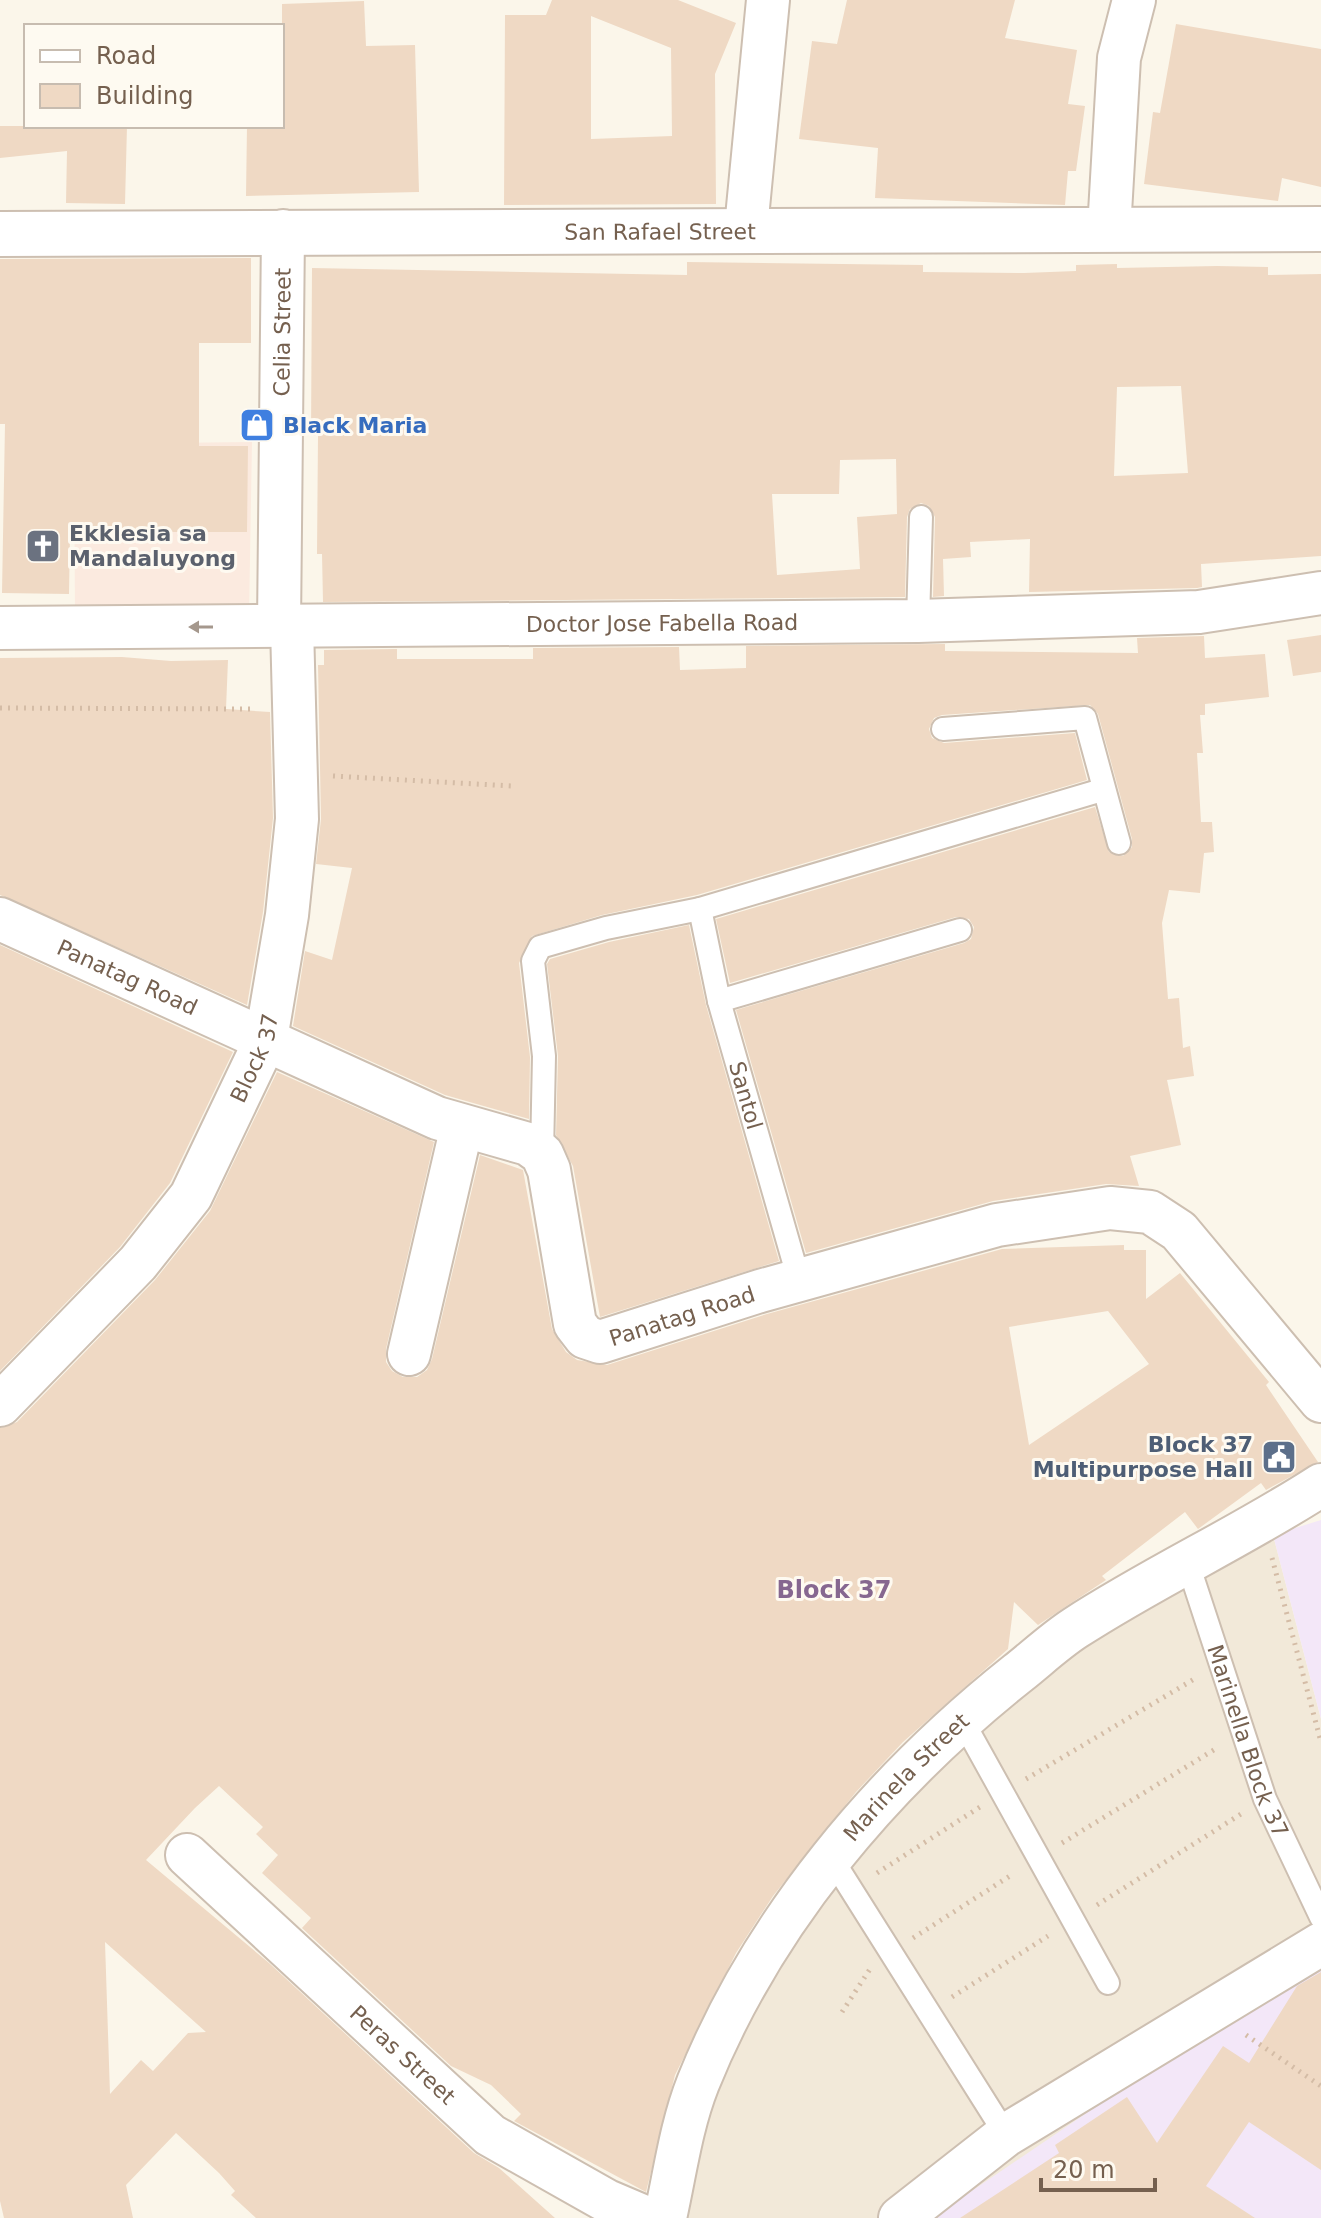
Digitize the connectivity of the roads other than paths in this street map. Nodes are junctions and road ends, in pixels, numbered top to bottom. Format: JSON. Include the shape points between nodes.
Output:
{"nodes":[{"id":1,"x":768,"y":0,"type":"edge"},
{"id":2,"x":1134,"y":0,"type":"edge"},
{"id":3,"x":746,"y":228,"type":"junction"},
{"id":4,"x":1321,"y":229,"type":"edge"},
{"id":5,"x":1109,"y":230,"type":"junction"},
{"id":6,"x":283,"y":231,"type":"junction"},
{"id":7,"x":0,"y":234,"type":"edge"},
{"id":8,"x":921,"y":517,"type":"dead end"},
{"id":9,"x":1321,"y":593,"type":"edge"},
{"id":10,"x":918,"y":621,"type":"junction"},
{"id":11,"x":286,"y":626,"type":"junction"},
{"id":12,"x":0,"y":628,"type":"edge"},
{"id":13,"x":943,"y":729,"type":"dead end"},
{"id":14,"x":1102,"y":790,"type":"junction"},
{"id":15,"x":1119,"y":843,"type":"dead end"},
{"id":16,"x":700,"y":909,"type":"junction"},
{"id":17,"x":0,"y":919,"type":"edge"},
{"id":18,"x":960,"y":930,"type":"dead end"},
{"id":19,"x":719,"y":1001,"type":"junction"},
{"id":20,"x":266,"y":1039,"type":"junction"},
{"id":21,"x":462,"y":1126,"type":"junction"},
{"id":22,"x":542,"y":1154,"type":"junction"},
{"id":23,"x":799,"y":1280,"type":"junction"},
{"id":24,"x":409,"y":1354,"type":"dead end"},
{"id":25,"x":1321,"y":1401,"type":"edge"},
{"id":26,"x":0,"y":1405,"type":"edge"},
{"id":27,"x":1321,"y":1485,"type":"edge"},
{"id":28,"x":1187,"y":1561,"type":"junction"},
{"id":29,"x":961,"y":1718,"type":"junction"},
{"id":30,"x":187,"y":1855,"type":"dead end"},
{"id":31,"x":840,"y":1875,"type":"junction"},
{"id":32,"x":1321,"y":1917,"type":"edge"},
{"id":33,"x":1321,"y":1944,"type":"edge"},
{"id":34,"x":1108,"y":1983,"type":"dead end"},
{"id":35,"x":1006,"y":2135,"type":"junction"},
{"id":36,"x":596,"y":2210,"type":"edge"},
{"id":37,"x":647,"y":2218,"type":"edge"},
{"id":38,"x":665,"y":2218,"type":"edge"},
{"id":39,"x":900,"y":2218,"type":"edge"}],
"edges":[{"from":1,"to":3,"type":"street"},
{"from":2,"to":5,"type":"street","via":[[1119,58]]},
{"from":3,"to":5,"type":"street","name":"San Rafael Street"},
{"from":3,"to":6,"type":"street","name":"San Rafael Street"},
{"from":4,"to":5,"type":"street","name":"San Rafael Street"},
{"from":6,"to":7,"type":"street","name":"San Rafael Street"},
{"from":6,"to":11,"type":"street","name":"Celia Street"},
{"from":8,"to":10,"type":"lane"},
{"from":9,"to":10,"type":"street","name":"Doctor Jose Fabella Road","via":[[1199,612]]},
{"from":10,"to":11,"type":"street","name":"Doctor Jose Fabella Road","via":[[727,616]]},
{"from":11,"to":12,"type":"street","name":"Doctor Jose Fabella Road","one_way":true},
{"from":11,"to":20,"type":"street","name":"Block 37","via":[[297,819]]},
{"from":13,"to":14,"type":"lane","via":[[1085,718]]},
{"from":14,"to":15,"type":"lane"},
{"from":14,"to":16,"type":"lane"},
{"from":16,"to":19,"type":"lane","name":"Santol"},
{"from":16,"to":22,"type":"lane","via":[[549,943],[534,953],[544,1056]]},
{"from":17,"to":20,"type":"street","name":"Panatag Road"},
{"from":18,"to":19,"type":"lane"},
{"from":19,"to":23,"type":"lane","name":"Santol"},
{"from":20,"to":21,"type":"street","name":"Panatag Road"},
{"from":20,"to":26,"type":"street","name":"Block 37","via":[[191,1196],[128,1274]]},
{"from":21,"to":22,"type":"street","name":"Panatag Road","via":[[528,1144]]},
{"from":21,"to":24,"type":"street"},
{"from":22,"to":23,"type":"street","name":"Panatag Road","via":[[575,1324],[585,1337],[600,1342]]},
{"from":23,"to":25,"type":"street","name":"Panatag Road","via":[[997,1225],[1110,1208],[1150,1212],[1179,1231]]},
{"from":27,"to":28,"type":"street","name":"Marinela Street","via":[[1263,1523]]},
{"from":28,"to":29,"type":"street","name":"Marinela Street","via":[[1073,1629]]},
{"from":28,"to":32,"type":"lane","name":"Marinella Block 37","via":[[1265,1799]]},
{"from":29,"to":31,"type":"street","name":"Marinela Street"},
{"from":29,"to":34,"type":"lane"},
{"from":30,"to":36,"type":"street","name":"Peras Street","via":[[490,2135]]},
{"from":31,"to":35,"type":"lane"},
{"from":31,"to":38,"type":"street","name":"Marinela Street","via":[[785,1919],[727,2018],[697,2086]]},
{"from":33,"to":35,"type":"street"},
{"from":35,"to":39,"type":"street"},
{"from":36,"to":37,"type":"street","name":"Peras Street"}]}
